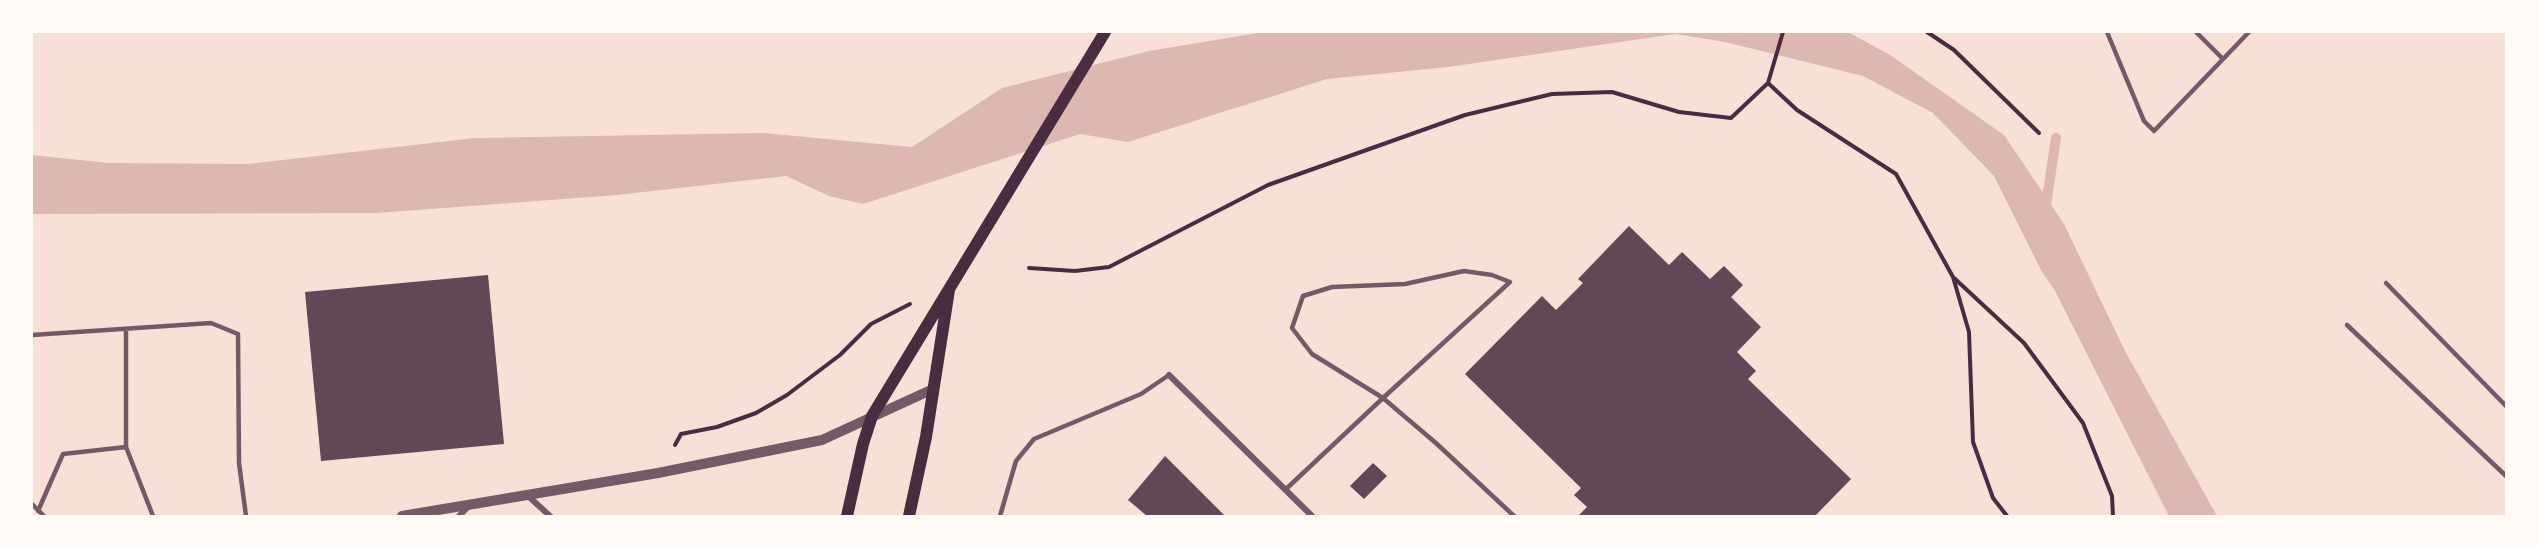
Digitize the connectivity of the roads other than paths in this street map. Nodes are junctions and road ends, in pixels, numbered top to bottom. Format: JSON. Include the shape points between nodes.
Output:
{"nodes":[{"id":1,"x":1105,"y":32,"type":"edge"},
{"id":2,"x":2107,"y":32,"type":"edge"},
{"id":3,"x":2196,"y":32,"type":"edge"},
{"id":4,"x":2249,"y":32,"type":"edge"},
{"id":5,"x":2223,"y":59,"type":"junction"},
{"id":6,"x":951,"y":283,"type":"junction"},
{"id":7,"x":2386,"y":283,"type":"dead end"},
{"id":8,"x":2347,"y":325,"type":"dead end"},
{"id":9,"x":126,"y":329,"type":"junction"},
{"id":10,"x":32,"y":335,"type":"edge"},
{"id":11,"x":1169,"y":375,"type":"joint"},
{"id":12,"x":933,"y":389,"type":"junction"},
{"id":13,"x":1383,"y":398,"type":"junction"},
{"id":14,"x":2506,"y":406,"type":"edge"},
{"id":15,"x":872,"y":416,"type":"junction"},
{"id":16,"x":126,"y":447,"type":"junction"},
{"id":17,"x":2506,"y":476,"type":"edge"},
{"id":18,"x":1285,"y":490,"type":"junction"},
{"id":19,"x":527,"y":495,"type":"junction"},
{"id":20,"x":32,"y":504,"type":"edge"},
{"id":21,"x":472,"y":504,"type":"junction"},
{"id":22,"x":38,"y":511,"type":"junction"},
{"id":23,"x":44,"y":516,"type":"edge"},
{"id":24,"x":153,"y":516,"type":"edge"},
{"id":25,"x":246,"y":516,"type":"edge"},
{"id":26,"x":402,"y":516,"type":"edge"},
{"id":27,"x":459,"y":516,"type":"edge"},
{"id":28,"x":550,"y":516,"type":"edge"},
{"id":29,"x":847,"y":516,"type":"edge"},
{"id":30,"x":909,"y":516,"type":"edge"},
{"id":31,"x":1000,"y":516,"type":"edge"},
{"id":32,"x":1312,"y":516,"type":"edge"},
{"id":33,"x":1514,"y":516,"type":"edge"}],
"edges":[{"from":1,"to":6,"type":"main road"},
{"from":2,"to":5,"type":"lane","via":[[2144,121],[2154,131]]},
{"from":3,"to":5,"type":"lane"},
{"from":4,"to":5,"type":"lane"},
{"from":6,"to":12,"type":"main road"},
{"from":6,"to":15,"type":"main road"},
{"from":7,"to":14,"type":"lane"},
{"from":8,"to":17,"type":"lane"},
{"from":9,"to":10,"type":"lane"},
{"from":9,"to":16,"type":"lane"},
{"from":9,"to":25,"type":"lane","via":[[211,323],[238,334],[239,463]]},
{"from":11,"to":18,"type":"street"},
{"from":11,"to":31,"type":"lane","via":[[1141,394],[1034,438],[1016,461]]},
{"from":12,"to":15,"type":"street"},
{"from":12,"to":30,"type":"main road"},
{"from":13,"to":13,"type":"lane","via":[[1468,321],[1510,282],[1464,271],[1405,284],[1332,287],[1303,296],[1292,328],[1312,354]]},
{"from":13,"to":18,"type":"lane"},
{"from":13,"to":33,"type":"lane"},
{"from":15,"to":19,"type":"street","via":[[822,440]]},
{"from":15,"to":29,"type":"main road"},
{"from":16,"to":22,"type":"lane","via":[[63,454]]},
{"from":16,"to":24,"type":"lane"},
{"from":18,"to":32,"type":"street"},
{"from":19,"to":21,"type":"street"},
{"from":19,"to":28,"type":"street"},
{"from":20,"to":22,"type":"lane"},
{"from":21,"to":26,"type":"street"},
{"from":21,"to":27,"type":"street"},
{"from":22,"to":23,"type":"lane"}]}
